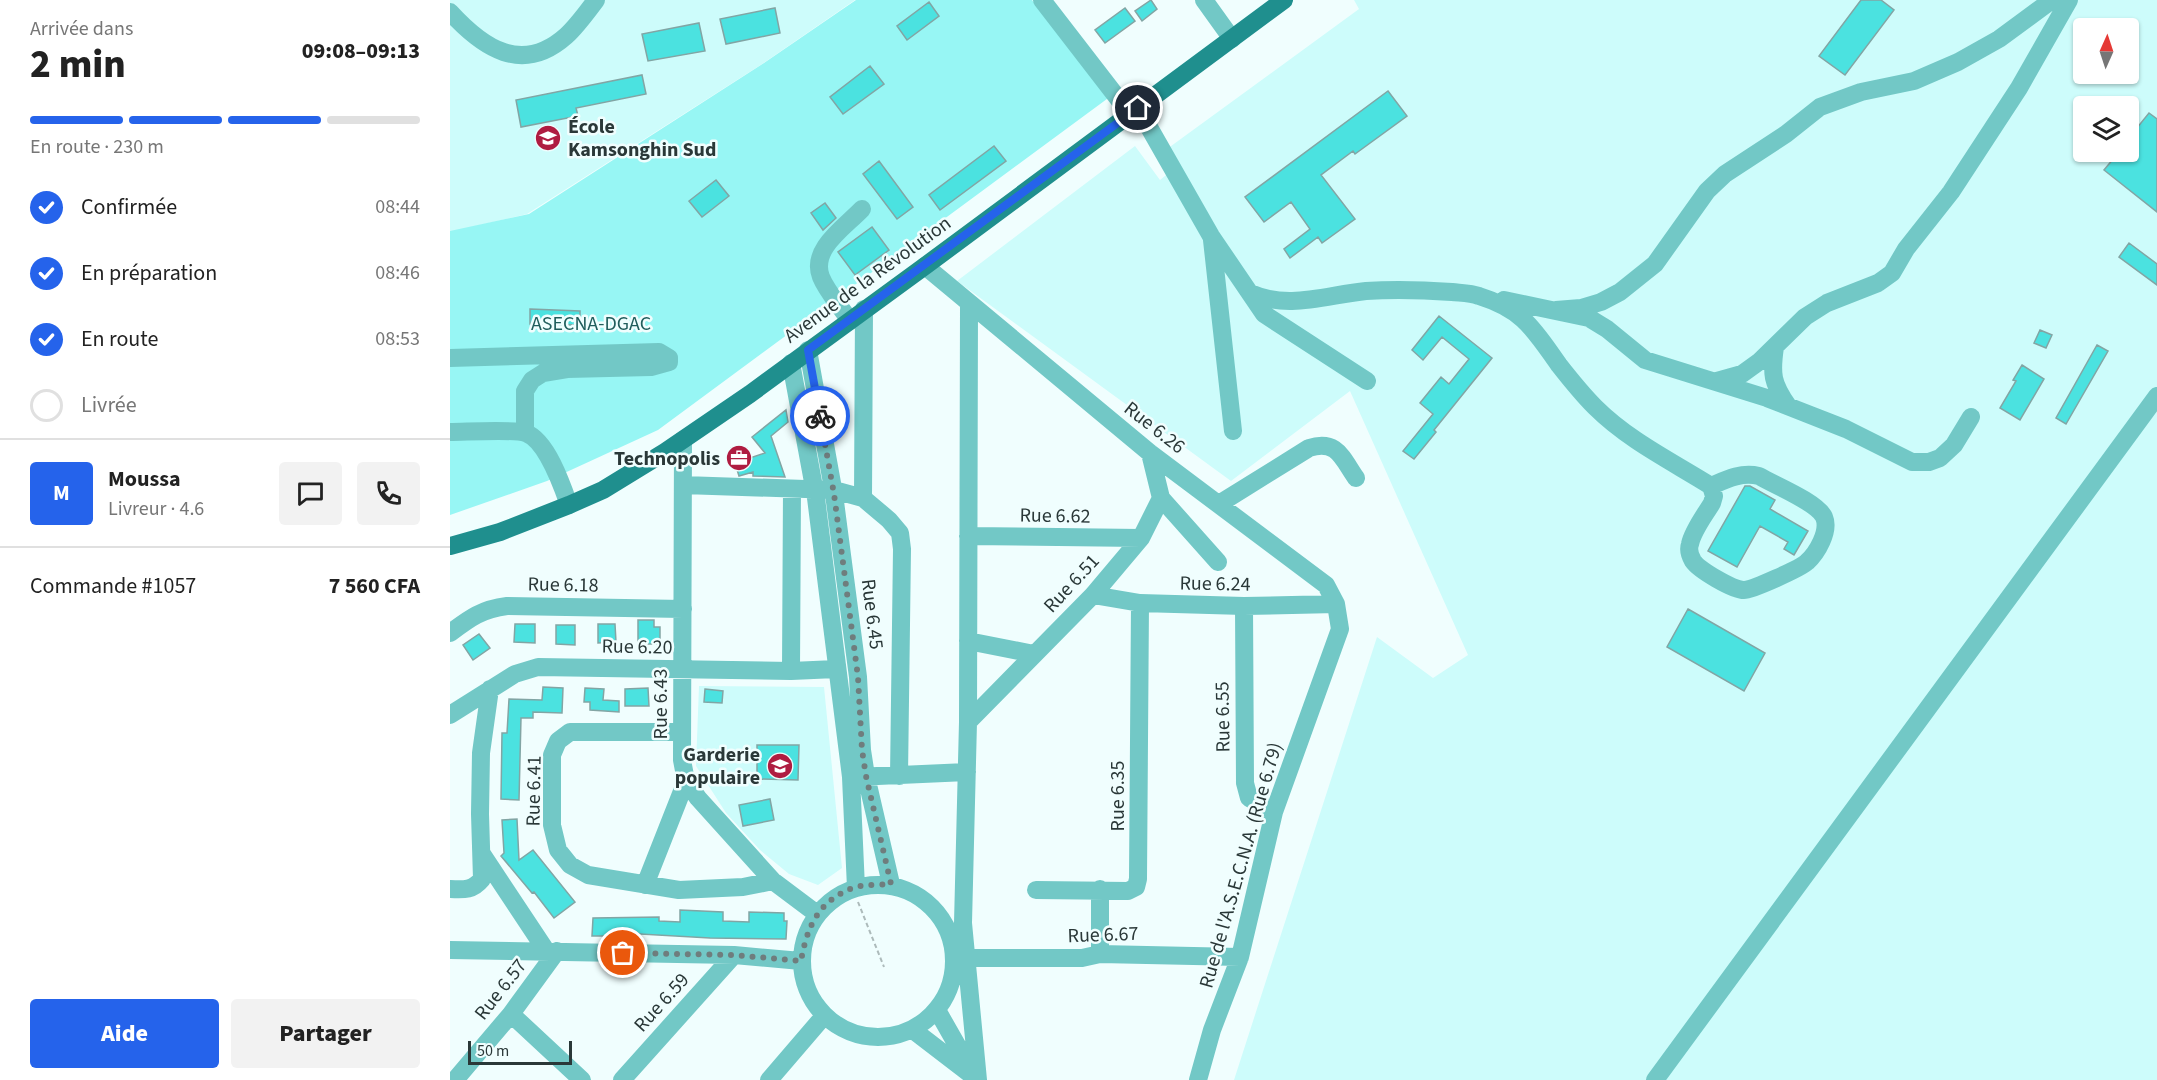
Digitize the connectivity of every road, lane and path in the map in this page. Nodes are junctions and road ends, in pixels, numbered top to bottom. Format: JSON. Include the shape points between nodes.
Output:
{"nodes":[{"id":1,"x":596,"y":0,"type":"edge"},
{"id":2,"x":1042,"y":0,"type":"edge"},
{"id":3,"x":1204,"y":0,"type":"edge"},
{"id":4,"x":1284,"y":0,"type":"edge"},
{"id":5,"x":2052,"y":0,"type":"edge"},
{"id":6,"x":2069,"y":0,"type":"edge"},
{"id":7,"x":450,"y":12,"type":"edge"},
{"id":8,"x":1232,"y":39,"type":"junction"},
{"id":9,"x":1134,"y":111,"type":"junction"},
{"id":10,"x":862,"y":209,"type":"dead end"},
{"id":11,"x":1211,"y":236,"type":"junction"},
{"id":12,"x":925,"y":266,"type":"junction"},
{"id":13,"x":1250,"y":293,"type":"junction"},
{"id":14,"x":1476,"y":294,"type":"junction"},
{"id":15,"x":969,"y":304,"type":"junction"},
{"id":16,"x":1556,"y":310,"type":"junction"},
{"id":17,"x":857,"y":315,"type":"junction"},
{"id":18,"x":1775,"y":347,"type":"junction"},
{"id":19,"x":808,"y":350,"type":"junction"},
{"id":20,"x":450,"y":358,"type":"edge"},
{"id":21,"x":791,"y":363,"type":"junction"},
{"id":22,"x":1367,"y":381,"type":"dead end"},
{"id":23,"x":1717,"y":381,"type":"junction"},
{"id":24,"x":2157,"y":396,"type":"edge"},
{"id":25,"x":1788,"y":406,"type":"junction"},
{"id":26,"x":1971,"y":417,"type":"dead end"},
{"id":27,"x":1233,"y":431,"type":"dead end"},
{"id":28,"x":450,"y":432,"type":"edge"},
{"id":29,"x":525,"y":433,"type":"junction"},
{"id":30,"x":683,"y":440,"type":"junction"},
{"id":31,"x":1150,"y":453,"type":"junction"},
{"id":32,"x":1356,"y":478,"type":"dead end"},
{"id":33,"x":683,"y":485,"type":"junction"},
{"id":34,"x":1711,"y":486,"type":"junction"},
{"id":35,"x":792,"y":489,"type":"junction"},
{"id":36,"x":814,"y":490,"type":"junction"},
{"id":37,"x":834,"y":490,"type":"junction"},
{"id":38,"x":863,"y":498,"type":"junction"},
{"id":39,"x":1161,"y":498,"type":"junction"},
{"id":40,"x":1219,"y":504,"type":"junction"},
{"id":41,"x":569,"y":505,"type":"junction"},
{"id":42,"x":968,"y":536,"type":"junction"},
{"id":43,"x":1141,"y":538,"type":"junction"},
{"id":44,"x":450,"y":546,"type":"edge"},
{"id":45,"x":1218,"y":562,"type":"dead end"},
{"id":46,"x":845,"y":572,"type":"junction"},
{"id":47,"x":825,"y":576,"type":"junction"},
{"id":48,"x":1093,"y":595,"type":"junction"},
{"id":49,"x":1140,"y":603,"type":"junction"},
{"id":50,"x":1336,"y":604,"type":"junction"},
{"id":51,"x":1244,"y":606,"type":"junction"},
{"id":52,"x":683,"y":609,"type":"junction"},
{"id":53,"x":1340,"y":629,"type":"joint"},
{"id":54,"x":450,"y":633,"type":"edge"},
{"id":55,"x":968,"y":641,"type":"junction"},
{"id":56,"x":855,"y":654,"type":"junction"},
{"id":57,"x":1034,"y":654,"type":"junction"},
{"id":58,"x":836,"y":664,"type":"junction"},
{"id":59,"x":683,"y":669,"type":"junction"},
{"id":60,"x":791,"y":671,"type":"junction"},
{"id":61,"x":490,"y":689,"type":"junction"},
{"id":62,"x":450,"y":715,"type":"edge"},
{"id":63,"x":968,"y":722,"type":"junction"},
{"id":64,"x":682,"y":732,"type":"junction"},
{"id":65,"x":967,"y":772,"type":"junction"},
{"id":66,"x":899,"y":776,"type":"junction"},
{"id":67,"x":858,"y":777,"type":"junction"},
{"id":68,"x":686,"y":781,"type":"junction"},
{"id":69,"x":1274,"y":812,"type":"junction"},
{"id":70,"x":482,"y":852,"type":"junction"},
{"id":71,"x":773,"y":881,"type":"junction"},
{"id":72,"x":891,"y":884,"type":"junction"},
{"id":73,"x":645,"y":885,"type":"junction"},
{"id":74,"x":854,"y":888,"type":"junction"},
{"id":75,"x":450,"y":890,"type":"edge"},
{"id":76,"x":1036,"y":890,"type":"dead end"},
{"id":77,"x":1100,"y":890,"type":"junction"},
{"id":78,"x":817,"y":914,"type":"junction"},
{"id":79,"x":450,"y":950,"type":"edge"},
{"id":80,"x":552,"y":952,"type":"junction"},
{"id":81,"x":1100,"y":954,"type":"junction"},
{"id":82,"x":734,"y":955,"type":"junction"},
{"id":83,"x":1240,"y":957,"type":"junction"},
{"id":84,"x":967,"y":958,"type":"junction"},
{"id":85,"x":801,"y":961,"type":"junction"},
{"id":86,"x":884,"y":967,"type":"dead end"},
{"id":87,"x":938,"y":1010,"type":"junction"},
{"id":88,"x":511,"y":1014,"type":"junction"},
{"id":89,"x":824,"y":1016,"type":"junction"},
{"id":90,"x":913,"y":1030,"type":"junction"},
{"id":91,"x":977,"y":1079,"type":"edge"},
{"id":92,"x":455,"y":1080,"type":"edge"},
{"id":93,"x":582,"y":1080,"type":"edge"},
{"id":94,"x":622,"y":1080,"type":"edge"},
{"id":95,"x":769,"y":1080,"type":"edge"},
{"id":96,"x":1198,"y":1080,"type":"edge"},
{"id":97,"x":1655,"y":1080,"type":"edge"}],
"edges":[{"from":1,"to":7,"type":"street","via":[[566,36],[538,53],[521,55],[485,45]]},
{"from":2,"to":9,"type":"street"},
{"from":3,"to":8,"type":"street"},
{"from":4,"to":8,"type":"main road","name":"Avenue de la Révolution"},
{"from":5,"to":16,"type":"street","via":[[2000,39],[1958,62],[1914,81],[1861,92],[1820,107],[1725,174],[1707,191],[1654,264],[1620,292],[1581,308]]},
{"from":6,"to":18,"type":"street","via":[[2019,88],[1892,273],[1805,316]]},
{"from":8,"to":9,"type":"main road","name":"Avenue de la Révolution"},
{"from":9,"to":11,"type":"street"},
{"from":9,"to":12,"type":"main road","name":"Avenue de la Révolution"},
{"from":10,"to":17,"type":"street","via":[[823,248],[818,262],[821,278]]},
{"from":11,"to":13,"type":"street"},
{"from":11,"to":27,"type":"street"},
{"from":12,"to":15,"type":"street","name":"Rue 6.26"},
{"from":12,"to":17,"type":"main road","name":"Avenue de la Révolution"},
{"from":13,"to":14,"type":"street","via":[[1290,302],[1366,291]]},
{"from":13,"to":22,"type":"street","via":[[1264,314]]},
{"from":14,"to":16,"type":"street"},
{"from":14,"to":34,"type":"street","via":[[1518,314],[1596,407],[1633,439]]},
{"from":15,"to":31,"type":"street","name":"Rue 6.26"},
{"from":15,"to":42,"type":"street"},
{"from":16,"to":23,"type":"street","via":[[1589,318],[1645,360]]},
{"from":17,"to":19,"type":"main road","name":"Avenue de la Révolution"},
{"from":17,"to":38,"type":"street"},
{"from":18,"to":23,"type":"street","via":[[1742,374]]},
{"from":18,"to":25,"type":"street","via":[[1774,381]]},
{"from":19,"to":21,"type":"main road","name":"Avenue de la Révolution"},
{"from":19,"to":37,"type":"street","name":"Rue 6.45"},
{"from":20,"to":29,"type":"street","via":[[659,352],[669,358],[664,365],[651,367],[543,373],[532,380],[525,392]]},
{"from":21,"to":30,"type":"main road","name":"Avenue de la Révolution"},
{"from":21,"to":36,"type":"street","name":"Rue 6.45"},
{"from":23,"to":25,"type":"street"},
{"from":24,"to":97,"type":"street"},
{"from":25,"to":26,"type":"street","via":[[1912,462],[1940,458],[1954,445]]},
{"from":28,"to":29,"type":"street"},
{"from":29,"to":41,"type":"street","via":[[537,440],[546,453]]},
{"from":30,"to":33,"type":"street","name":"Rue 6.43"},
{"from":30,"to":41,"type":"main road","name":"Avenue de la Révolution","via":[[603,490]]},
{"from":31,"to":39,"type":"street"},
{"from":31,"to":40,"type":"street","name":"Rue 6.26"},
{"from":32,"to":40,"type":"street","via":[[1333,447],[1322,444],[1309,448]]},
{"from":33,"to":35,"type":"street"},
{"from":33,"to":52,"type":"street","name":"Rue 6.43"},
{"from":34,"to":34,"type":"street","via":[[1737,476],[1759,476],[1815,507],[1826,524],[1823,538],[1806,563],[1750,589],[1734,589],[1697,566],[1689,551],[1712,503]]},
{"from":35,"to":36,"type":"street"},
{"from":35,"to":60,"type":"street"},
{"from":36,"to":37,"type":"street"},
{"from":36,"to":47,"type":"street","name":"Rue 6.45"},
{"from":37,"to":38,"type":"street"},
{"from":37,"to":46,"type":"street","name":"Rue 6.45"},
{"from":38,"to":66,"type":"street","via":[[900,533]]},
{"from":39,"to":43,"type":"street","name":"Rue 6.51"},
{"from":39,"to":45,"type":"street"},
{"from":40,"to":50,"type":"street","name":"Rue 6.26","via":[[1326,585]]},
{"from":41,"to":44,"type":"main road","name":"Avenue de la Révolution","via":[[500,532]]},
{"from":42,"to":43,"type":"street","name":"Rue 6.62"},
{"from":42,"to":55,"type":"street"},
{"from":43,"to":48,"type":"street","name":"Rue 6.51"},
{"from":46,"to":47,"type":"street"},
{"from":46,"to":56,"type":"street","name":"Rue 6.45"},
{"from":47,"to":58,"type":"street","name":"Rue 6.45"},
{"from":48,"to":49,"type":"street","name":"Rue 6.24"},
{"from":48,"to":57,"type":"street","name":"Rue 6.51"},
{"from":49,"to":51,"type":"street","name":"Rue 6.24"},
{"from":49,"to":77,"type":"street","name":"Rue 6.35","via":[[1138,879],[1136,887],[1128,891]]},
{"from":50,"to":51,"type":"street","name":"Rue 6.24"},
{"from":50,"to":53,"type":"street","name":"Rue 6.26"},
{"from":51,"to":69,"type":"street","name":"Rue 6.55","via":[[1245,783],[1249,798]]},
{"from":52,"to":54,"type":"street","name":"Rue 6.18","via":[[507,606],[489,608]]},
{"from":52,"to":59,"type":"street","name":"Rue 6.43"},
{"from":53,"to":69,"type":"street","name":"Rue de l'A.S.E.C.N.A. (Rue 6.79)"},
{"from":55,"to":57,"type":"street"},
{"from":55,"to":63,"type":"street"},
{"from":56,"to":58,"type":"street","name":"Rue 6.20"},
{"from":56,"to":67,"type":"street","name":"Rue 6.45"},
{"from":57,"to":63,"type":"street","name":"Rue 6.51"},
{"from":58,"to":60,"type":"street","name":"Rue 6.20"},
{"from":58,"to":67,"type":"street","name":"Rue 6.45"},
{"from":59,"to":60,"type":"street","name":"Rue 6.20"},
{"from":59,"to":61,"type":"street","name":"Rue 6.20","via":[[538,667],[515,674]]},
{"from":59,"to":64,"type":"street","name":"Rue 6.43"},
{"from":61,"to":62,"type":"street","name":"Rue 6.20"},
{"from":61,"to":70,"type":"street","via":[[481,753]]},
{"from":63,"to":65,"type":"street"},
{"from":64,"to":68,"type":"street","name":"Rue 6.43"},
{"from":64,"to":73,"type":"street","name":"Rue 6.41","via":[[570,732],[558,741],[552,755],[552,825],[558,850],[570,865],[588,875]]},
{"from":65,"to":66,"type":"street"},
{"from":65,"to":84,"type":"street","via":[[963,923]]},
{"from":66,"to":67,"type":"street"},
{"from":67,"to":72,"type":"street","name":"Rue 6.45"},
{"from":67,"to":74,"type":"street","name":"Rue 6.45"},
{"from":68,"to":71,"type":"street"},
{"from":68,"to":73,"type":"street"},
{"from":69,"to":83,"type":"street","name":"Rue de l'A.S.E.C.N.A. (Rue 6.79)"},
{"from":70,"to":75,"type":"street","via":[[482,879],[477,886]]},
{"from":70,"to":80,"type":"street"},
{"from":71,"to":73,"type":"street","name":"Rue 6.41","via":[[743,887],[679,890]]},
{"from":71,"to":78,"type":"street"},
{"from":72,"to":74,"type":"street"},
{"from":72,"to":87,"type":"street","via":[[933,907],[948,929],[955,959],[953,979]]},
{"from":74,"to":78,"type":"street","via":[[833,898]]},
{"from":74,"to":86,"type":"path"},
{"from":76,"to":77,"type":"street","name":"Rue 6.35"},
{"from":77,"to":81,"type":"street"},
{"from":78,"to":85,"type":"street","via":[[805,936]]},
{"from":79,"to":80,"type":"street"},
{"from":80,"to":82,"type":"street"},
{"from":80,"to":88,"type":"street","name":"Rue 6.57"},
{"from":81,"to":83,"type":"street","name":"Rue 6.67"},
{"from":81,"to":84,"type":"street","name":"Rue 6.67","via":[[1082,958]]},
{"from":82,"to":85,"type":"street"},
{"from":82,"to":94,"type":"street","name":"Rue 6.59"},
{"from":83,"to":96,"type":"street","name":"Rue de l'A.S.E.C.N.A. (Rue 6.79)"},
{"from":84,"to":91,"type":"street"},
{"from":85,"to":89,"type":"street","via":[[804,981]]},
{"from":87,"to":90,"type":"street"},
{"from":87,"to":91,"type":"street"},
{"from":88,"to":92,"type":"street","name":"Rue 6.57"},
{"from":88,"to":93,"type":"street"},
{"from":89,"to":90,"type":"street","via":[[845,1030],[870,1037],[895,1036]]},
{"from":89,"to":95,"type":"street"},
{"from":90,"to":91,"type":"street"}]}
